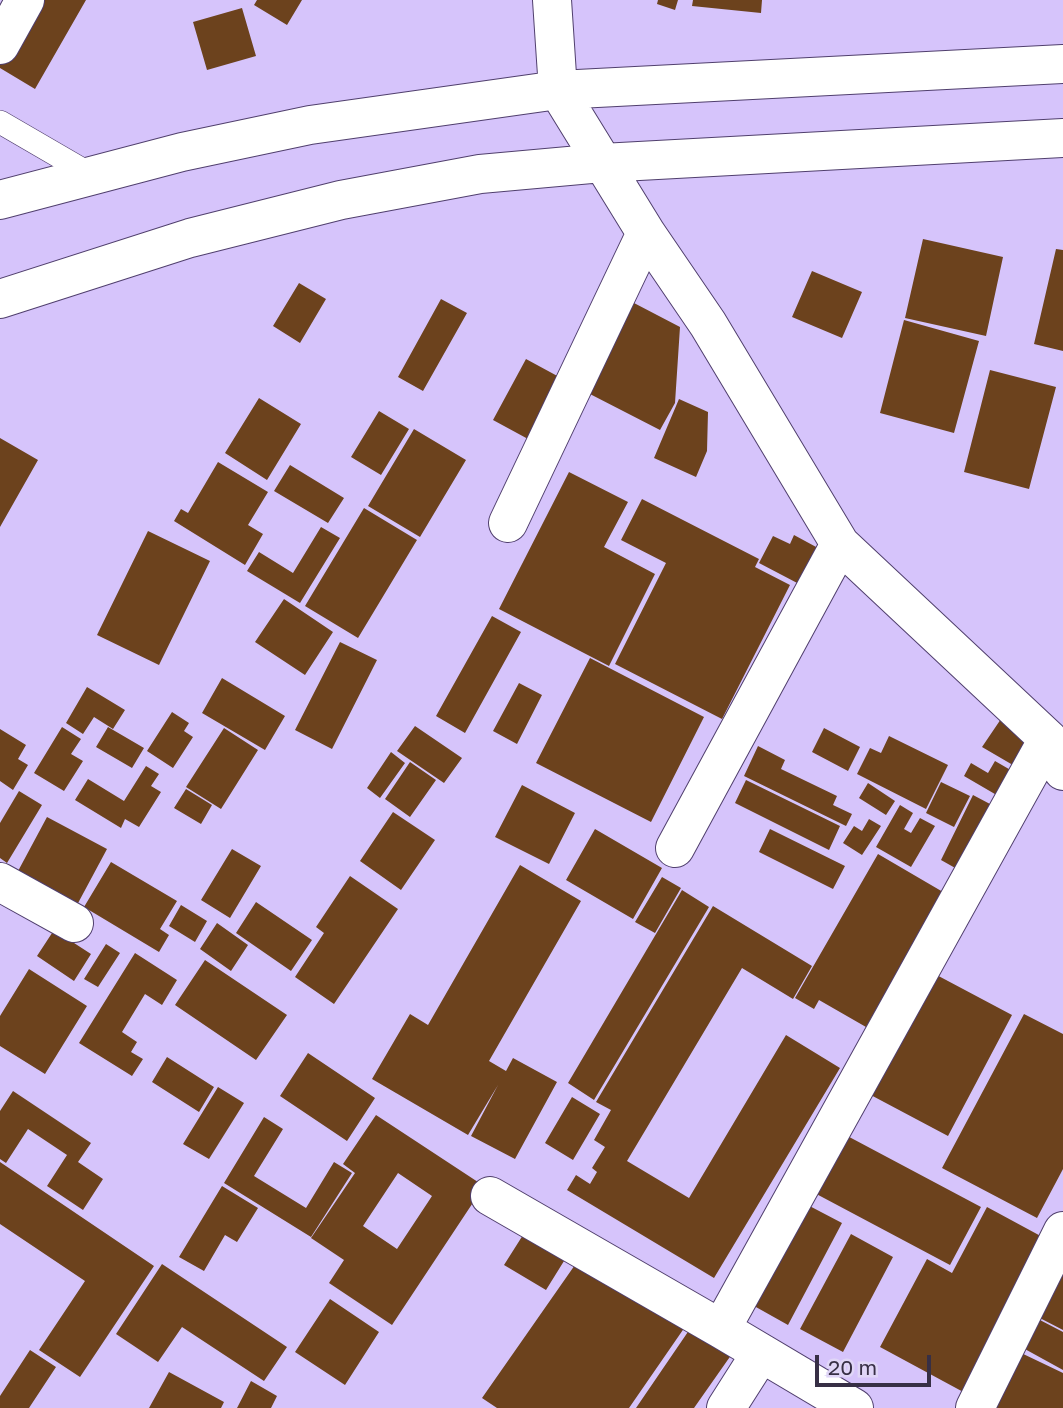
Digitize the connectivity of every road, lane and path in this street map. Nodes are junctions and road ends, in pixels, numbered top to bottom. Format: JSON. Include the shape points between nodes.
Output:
{"nodes":[{"id":1,"x":25,"y":0,"type":"edge"},
{"id":2,"x":552,"y":0,"type":"edge"},
{"id":3,"x":0,"y":45,"type":"edge"},
{"id":4,"x":1063,"y":64,"type":"edge"},
{"id":5,"x":558,"y":90,"type":"junction"},
{"id":6,"x":0,"y":122,"type":"edge"},
{"id":7,"x":1063,"y":138,"type":"edge"},
{"id":8,"x":602,"y":163,"type":"junction"},
{"id":9,"x":93,"y":176,"type":"junction"},
{"id":10,"x":0,"y":200,"type":"edge"},
{"id":11,"x":646,"y":233,"type":"junction"},
{"id":12,"x":0,"y":299,"type":"edge"},
{"id":13,"x":508,"y":523,"type":"dead end"},
{"id":14,"x":840,"y":544,"type":"junction"},
{"id":15,"x":1055,"y":755,"type":"edge"},
{"id":16,"x":675,"y":848,"type":"dead end"},
{"id":17,"x":0,"y":882,"type":"edge"},
{"id":18,"x":74,"y":923,"type":"dead end"},
{"id":19,"x":490,"y":1196,"type":"dead end"},
{"id":20,"x":1063,"y":1231,"type":"edge"},
{"id":21,"x":721,"y":1329,"type":"junction"},
{"id":22,"x":761,"y":1353,"type":"junction"},
{"id":23,"x":726,"y":1408,"type":"edge"},
{"id":24,"x":853,"y":1408,"type":"edge"},
{"id":25,"x":975,"y":1408,"type":"edge"}],
"edges":[{"from":1,"to":3,"type":"street"},
{"from":2,"to":5,"type":"street"},
{"from":4,"to":5,"type":"street"},
{"from":5,"to":8,"type":"street"},
{"from":5,"to":9,"type":"street","via":[[310,125]]},
{"from":6,"to":9,"type":"lane"},
{"from":7,"to":8,"type":"street"},
{"from":8,"to":11,"type":"street"},
{"from":8,"to":12,"type":"street","via":[[480,174],[341,200],[190,238]]},
{"from":9,"to":10,"type":"street"},
{"from":11,"to":13,"type":"street"},
{"from":11,"to":14,"type":"street","via":[[708,324]]},
{"from":14,"to":15,"type":"street"},
{"from":14,"to":16,"type":"street"},
{"from":15,"to":21,"type":"street"},
{"from":17,"to":18,"type":"street"},
{"from":19,"to":21,"type":"street"},
{"from":20,"to":25,"type":"street"},
{"from":21,"to":22,"type":"street"},
{"from":22,"to":23,"type":"street"},
{"from":22,"to":24,"type":"street"}]}
